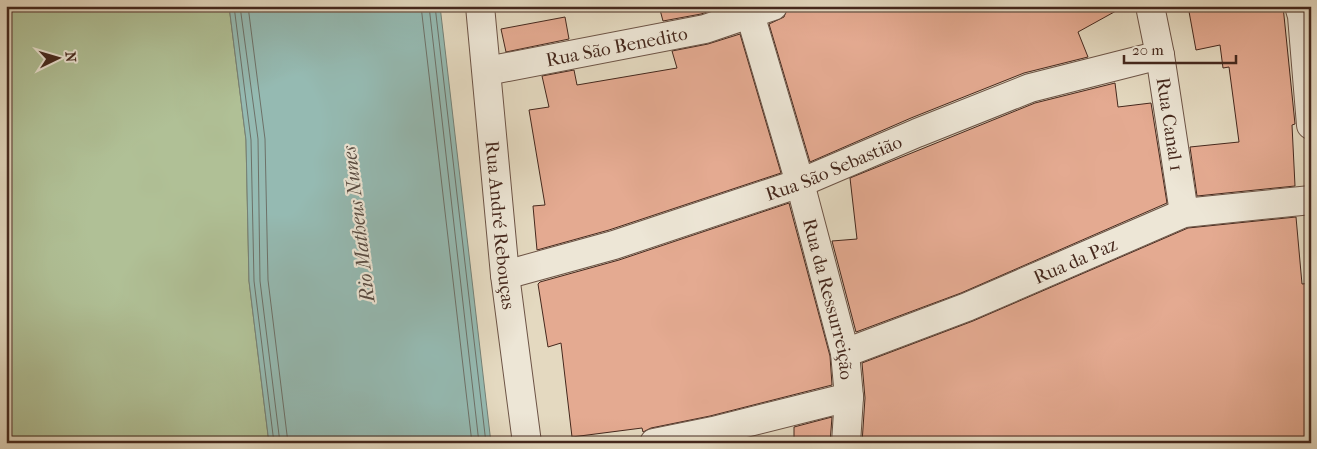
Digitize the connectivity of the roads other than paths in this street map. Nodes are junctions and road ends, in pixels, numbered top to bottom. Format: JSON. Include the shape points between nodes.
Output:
{"nodes":[{"id":1,"x":480,"y":6,"type":"edge"},
{"id":2,"x":1150,"y":6,"type":"edge"},
{"id":3,"x":762,"y":10,"type":"edge"},
{"id":4,"x":1304,"y":14,"type":"edge"},
{"id":5,"x":1160,"y":55,"type":"junction"},
{"id":6,"x":487,"y":71,"type":"junction"},
{"id":7,"x":1310,"y":116,"type":"edge"},
{"id":8,"x":800,"y":183,"type":"junction"},
{"id":9,"x":1311,"y":200,"type":"edge"},
{"id":10,"x":1184,"y":213,"type":"junction"},
{"id":11,"x":505,"y":274,"type":"junction"},
{"id":12,"x":845,"y":352,"type":"junction"},
{"id":13,"x":849,"y":398,"type":"junction"},
{"id":14,"x":527,"y":443,"type":"edge"},
{"id":15,"x":654,"y":443,"type":"edge"},
{"id":16,"x":846,"y":443,"type":"edge"}],
"edges":[{"from":1,"to":6,"type":"street","name":"Rua André Rebouças"},
{"from":2,"to":5,"type":"street","name":"Rua Canal 1"},
{"from":3,"to":6,"type":"street","name":"Rua São Benedito","via":[[705,29]]},
{"from":3,"to":8,"type":"street","name":"Rua da Ressurreição"},
{"from":4,"to":7,"type":"street"},
{"from":5,"to":8,"type":"street","name":"Rua São Sebastião","via":[[1030,88]]},
{"from":5,"to":10,"type":"street","name":"Rua Canal 1"},
{"from":6,"to":11,"type":"street","name":"Rua André Rebouças"},
{"from":8,"to":11,"type":"street","name":"Rua São Sebastião","via":[[614,245]]},
{"from":8,"to":12,"type":"street","name":"Rua da Ressurreição"},
{"from":9,"to":10,"type":"street","name":"Rua da Paz"},
{"from":10,"to":12,"type":"street","name":"Rua da Paz","via":[[967,307]]},
{"from":11,"to":14,"type":"street","name":"Rua André Rebouças"},
{"from":12,"to":13,"type":"street","name":"Rua da Ressurreição"},
{"from":13,"to":15,"type":"street"},
{"from":13,"to":16,"type":"street","name":"Rua da Ressurreição"}]}
